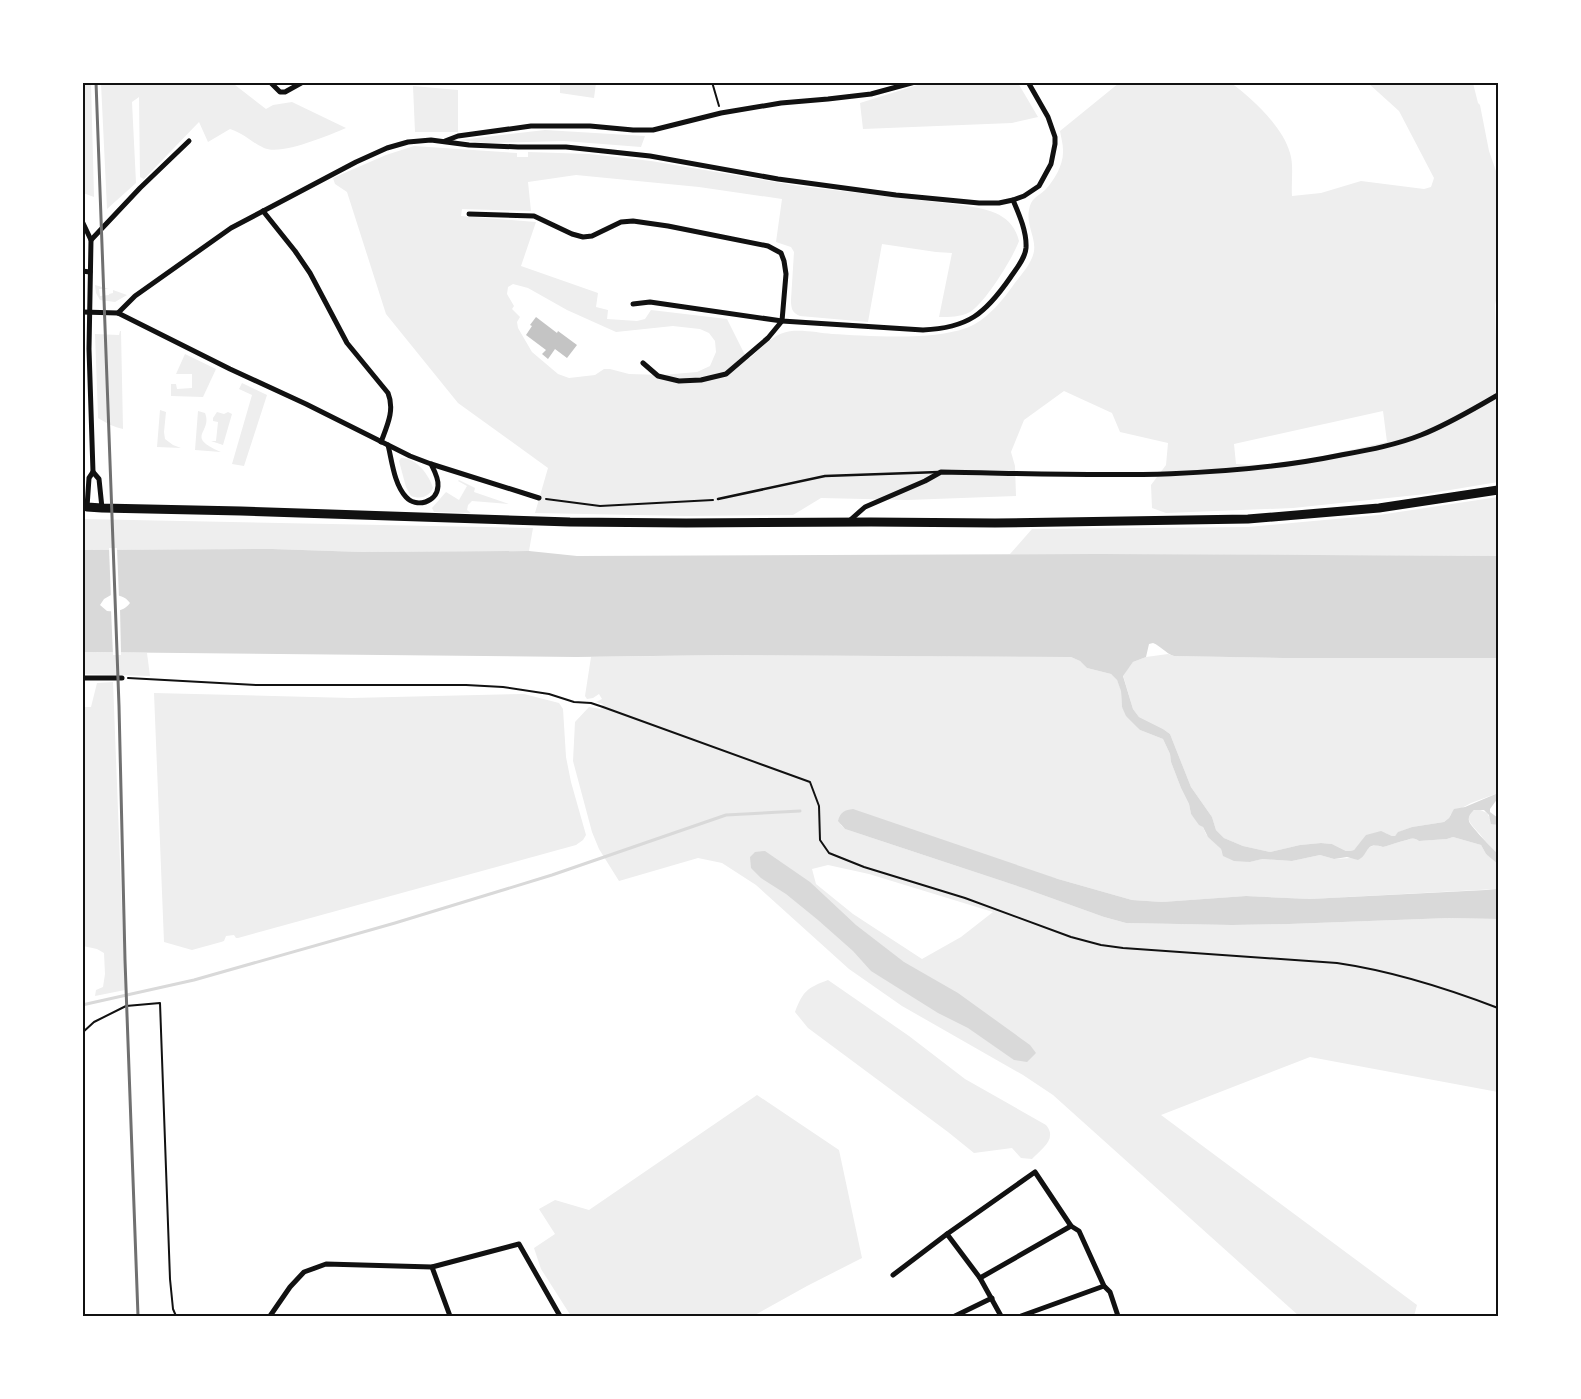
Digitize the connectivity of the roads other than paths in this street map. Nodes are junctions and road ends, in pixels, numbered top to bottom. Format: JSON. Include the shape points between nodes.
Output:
{"nodes":[{"id":1,"x":270,"y":82,"type":"edge"},
{"id":2,"x":303,"y":82,"type":"edge"},
{"id":3,"x":914,"y":82,"type":"edge"},
{"id":4,"x":1028,"y":82,"type":"edge"},
{"id":5,"x":189,"y":141,"type":"dead end"},
{"id":6,"x":444,"y":141,"type":"junction"},
{"id":7,"x":1013,"y":200,"type":"junction"},
{"id":8,"x":262,"y":211,"type":"junction"},
{"id":9,"x":469,"y":214,"type":"dead end"},
{"id":10,"x":82,"y":221,"type":"edge"},
{"id":11,"x":91,"y":240,"type":"junction"},
{"id":12,"x":82,"y":271,"type":"edge"},
{"id":13,"x":90,"y":272,"type":"junction"},
{"id":14,"x":634,"y":304,"type":"dead end"},
{"id":15,"x":82,"y":312,"type":"edge"},
{"id":16,"x":89,"y":312,"type":"junction"},
{"id":17,"x":118,"y":313,"type":"junction"},
{"id":18,"x":782,"y":321,"type":"junction"},
{"id":19,"x":643,"y":363,"type":"dead end"},
{"id":20,"x":1498,"y":395,"type":"edge"},
{"id":21,"x":381,"y":442,"type":"junction"},
{"id":22,"x":388,"y":445,"type":"junction"},
{"id":23,"x":431,"y":464,"type":"junction"},
{"id":24,"x":93,"y":472,"type":"junction"},
{"id":25,"x":941,"y":472,"type":"junction"},
{"id":26,"x":1498,"y":490,"type":"edge"},
{"id":27,"x":539,"y":498,"type":"road end"},
{"id":28,"x":718,"y":499,"type":"road end"},
{"id":29,"x":84,"y":507,"type":"edge"},
{"id":30,"x":102,"y":508,"type":"junction"},
{"id":31,"x":848,"y":522,"type":"junction"},
{"id":32,"x":82,"y":678,"type":"edge"},
{"id":33,"x":122,"y":678,"type":"road end"},
{"id":34,"x":1071,"y":1226,"type":"junction"},
{"id":35,"x":947,"y":1234,"type":"junction"},
{"id":36,"x":432,"y":1267,"type":"junction"},
{"id":37,"x":893,"y":1275,"type":"dead end"},
{"id":38,"x":980,"y":1278,"type":"junction"},
{"id":39,"x":1104,"y":1286,"type":"junction"},
{"id":40,"x":992,"y":1298,"type":"junction"},
{"id":41,"x":270,"y":1316,"type":"edge"},
{"id":42,"x":450,"y":1316,"type":"edge"},
{"id":43,"x":560,"y":1316,"type":"edge"},
{"id":44,"x":954,"y":1316,"type":"edge"},
{"id":45,"x":1002,"y":1316,"type":"edge"},
{"id":46,"x":1021,"y":1316,"type":"edge"},
{"id":47,"x":1118,"y":1316,"type":"edge"}],
"edges":[{"from":1,"to":2,"type":"street","via":[[280,92]]},
{"from":3,"to":6,"type":"street","via":[[871,94],[781,103],[653,130],[531,126],[458,136]]},
{"from":4,"to":7,"type":"street","via":[[1043,106],[1055,144],[1051,164],[1040,186]]},
{"from":5,"to":11,"type":"street"},
{"from":6,"to":7,"type":"street","via":[[518,148],[566,147],[655,157],[744,174],[887,194],[979,203]]},
{"from":6,"to":8,"type":"street","via":[[408,142],[387,148]]},
{"from":7,"to":18,"type":"street","via":[[1022,224],[1025,254],[985,310],[969,321],[923,330]]},
{"from":8,"to":17,"type":"street","via":[[135,296]]},
{"from":8,"to":21,"type":"street","via":[[310,273],[347,343],[388,393],[390,415]]},
{"from":9,"to":18,"type":"street","via":[[534,216],[583,237],[621,222],[634,221],[768,246],[781,253],[784,261]]},
{"from":10,"to":11,"type":"street"},
{"from":11,"to":13,"type":"street"},
{"from":12,"to":13,"type":"street"},
{"from":13,"to":16,"type":"street"},
{"from":14,"to":18,"type":"street","via":[[650,302]]},
{"from":15,"to":16,"type":"street"},
{"from":16,"to":17,"type":"street"},
{"from":16,"to":24,"type":"street"},
{"from":17,"to":21,"type":"street"},
{"from":18,"to":19,"type":"street","via":[[768,338],[726,374],[679,381],[658,376]]},
{"from":20,"to":25,"type":"street","via":[[1421,435],[1384,447],[1302,464],[1160,474]]},
{"from":21,"to":22,"type":"street"},
{"from":22,"to":23,"type":"street"},
{"from":22,"to":23,"type":"street","via":[[400,488],[412,502],[418,504],[436,494],[438,486]]},
{"from":23,"to":27,"type":"street"},
{"from":24,"to":29,"type":"street"},
{"from":24,"to":30,"type":"street","via":[[99,479]]},
{"from":25,"to":28,"type":"lane","via":[[825,476]]},
{"from":25,"to":31,"type":"street","via":[[865,507]]},
{"from":26,"to":31,"type":"main road","via":[[1379,508],[1248,518]]},
{"from":29,"to":30,"type":"main road"},
{"from":30,"to":31,"type":"main road","via":[[570,522]]},
{"from":32,"to":33,"type":"street"},
{"from":34,"to":35,"type":"street","via":[[1035,1172]]},
{"from":34,"to":38,"type":"street"},
{"from":34,"to":39,"type":"street","via":[[1079,1232]]},
{"from":35,"to":37,"type":"street"},
{"from":35,"to":38,"type":"street"},
{"from":36,"to":41,"type":"street","via":[[326,1264],[304,1272]]},
{"from":36,"to":42,"type":"street"},
{"from":36,"to":43,"type":"street","via":[[519,1244]]},
{"from":38,"to":40,"type":"street"},
{"from":39,"to":46,"type":"street"},
{"from":39,"to":47,"type":"street","via":[[1110,1292]]},
{"from":40,"to":44,"type":"street"},
{"from":40,"to":45,"type":"street"}]}
